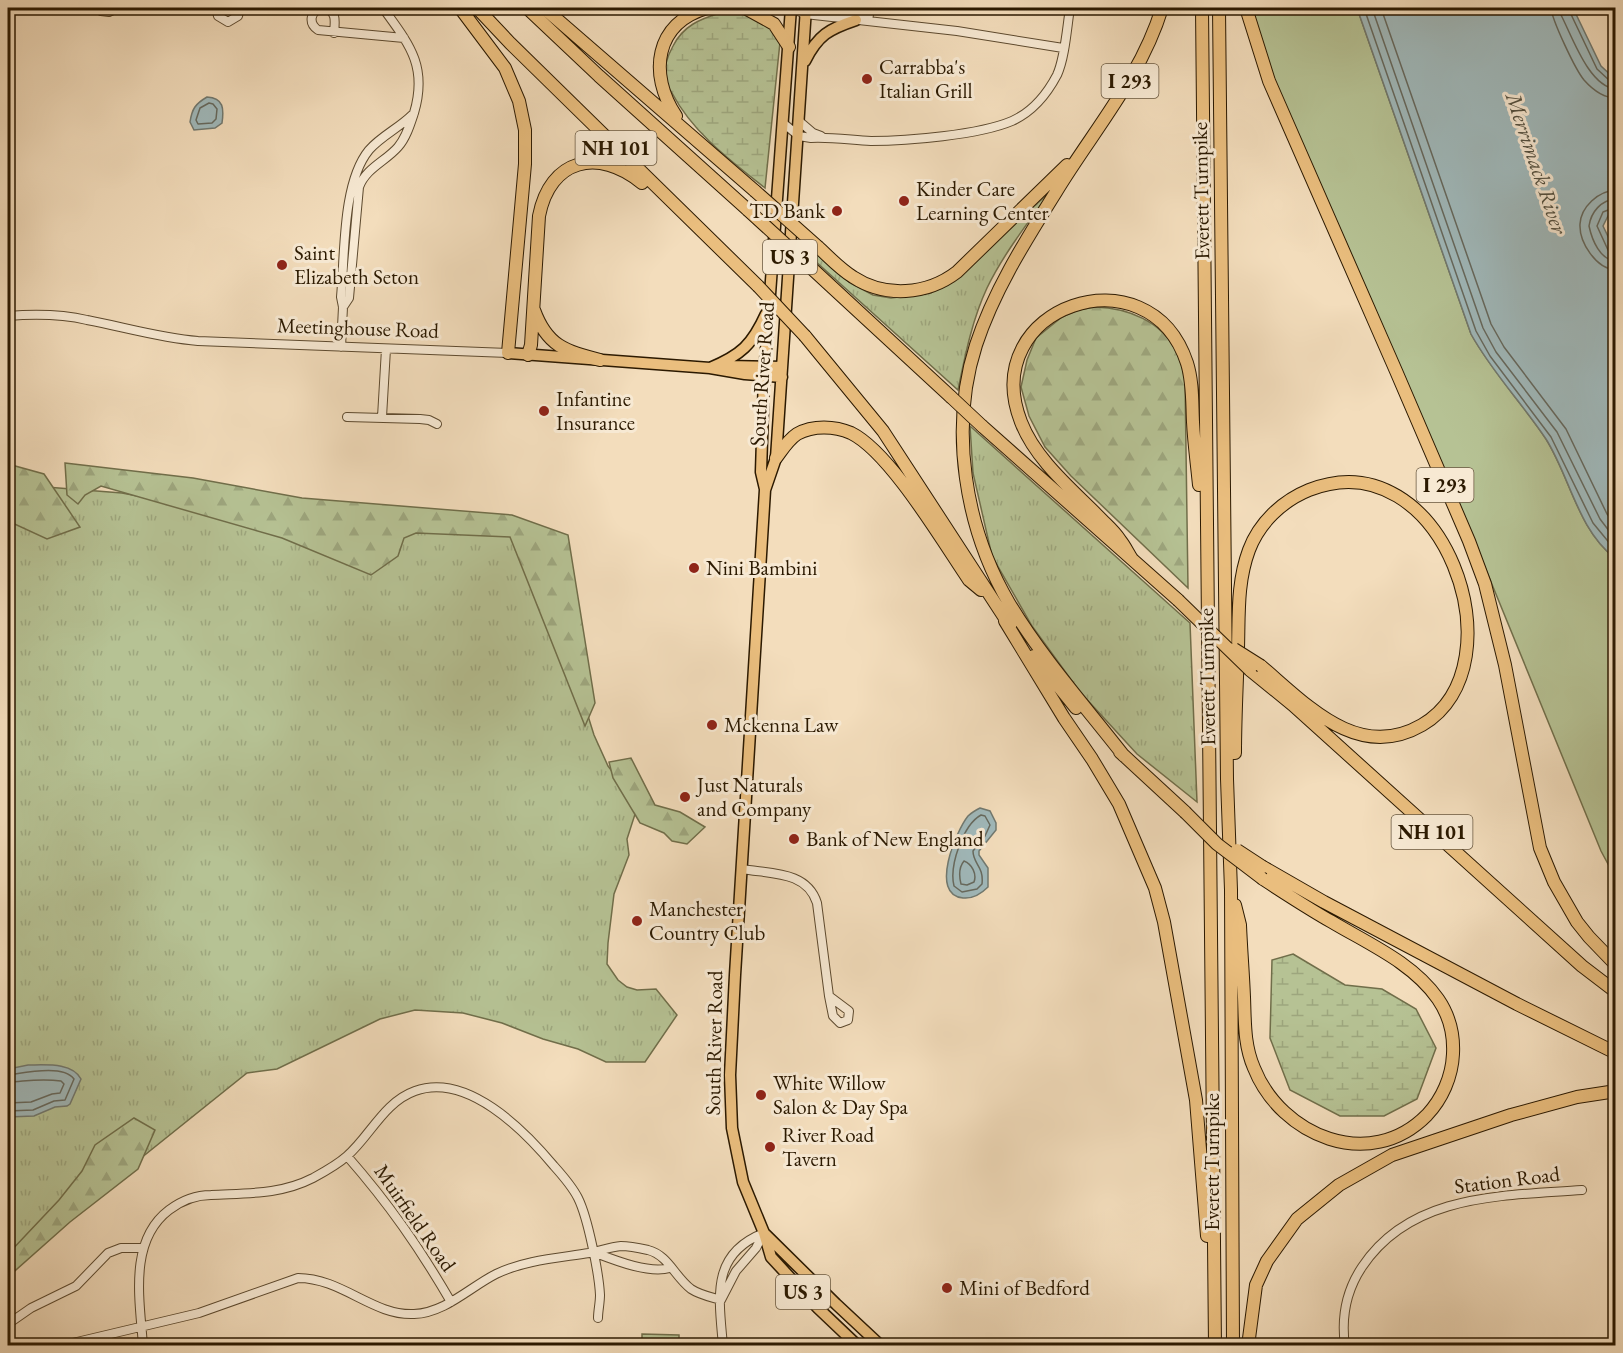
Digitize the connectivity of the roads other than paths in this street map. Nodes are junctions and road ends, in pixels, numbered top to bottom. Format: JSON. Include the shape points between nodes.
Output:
{"nodes":[{"id":1,"x":97,"y":8,"type":"edge"},
{"id":2,"x":117,"y":8,"type":"edge"},
{"id":3,"x":216,"y":8,"type":"edge"},
{"id":4,"x":240,"y":8,"type":"edge"},
{"id":5,"x":323,"y":8,"type":"edge"},
{"id":6,"x":383,"y":8,"type":"edge"},
{"id":7,"x":460,"y":8,"type":"edge"},
{"id":8,"x":477,"y":8,"type":"edge"},
{"id":9,"x":527,"y":8,"type":"edge"},
{"id":10,"x":544,"y":8,"type":"edge"},
{"id":11,"x":707,"y":8,"type":"edge"},
{"id":12,"x":745,"y":8,"type":"edge"},
{"id":13,"x":786,"y":8,"type":"edge"},
{"id":14,"x":792,"y":8,"type":"edge"},
{"id":15,"x":834,"y":8,"type":"edge"},
{"id":16,"x":870,"y":8,"type":"edge"},
{"id":17,"x":1070,"y":8,"type":"edge"},
{"id":18,"x":1162,"y":8,"type":"edge"},
{"id":19,"x":1202,"y":8,"type":"edge"},
{"id":20,"x":1219,"y":8,"type":"edge"},
{"id":21,"x":1246,"y":8,"type":"edge"},
{"id":22,"x":847,"y":9,"type":"edge"},
{"id":23,"x":806,"y":11,"type":"edge"},
{"id":24,"x":856,"y":20,"type":"junction"},
{"id":25,"x":868,"y":21,"type":"junction"},
{"id":26,"x":334,"y":33,"type":"junction"},
{"id":27,"x":404,"y":38,"type":"junction"},
{"id":28,"x":789,"y":47,"type":"junction"},
{"id":29,"x":1063,"y":48,"type":"junction"},
{"id":30,"x":803,"y":67,"type":"junction"},
{"id":31,"x":414,"y":114,"type":"junction"},
{"id":32,"x":799,"y":122,"type":"junction"},
{"id":33,"x":783,"y":123,"type":"junction"},
{"id":34,"x":685,"y":129,"type":"junction"},
{"id":35,"x":799,"y":136,"type":"junction"},
{"id":36,"x":824,"y":137,"type":"junction"},
{"id":37,"x":1084,"y":146,"type":"junction"},
{"id":38,"x":727,"y":257,"type":"junction"},
{"id":39,"x":532,"y":303,"type":"junction"},
{"id":40,"x":343,"y":307,"type":"junction"},
{"id":41,"x":769,"y":307,"type":"junction"},
{"id":42,"x":8,"y":316,"type":"edge"},
{"id":43,"x":341,"y":347,"type":"junction"},
{"id":44,"x":386,"y":349,"type":"junction"},
{"id":45,"x":508,"y":353,"type":"junction"},
{"id":46,"x":528,"y":355,"type":"junction"},
{"id":47,"x":600,"y":360,"type":"junction"},
{"id":48,"x":710,"y":368,"type":"junction"},
{"id":49,"x":764,"y":372,"type":"junction"},
{"id":50,"x":782,"y":372,"type":"junction"},
{"id":51,"x":347,"y":417,"type":"dead end"},
{"id":52,"x":382,"y":417,"type":"junction"},
{"id":53,"x":437,"y":424,"type":"dead end"},
{"id":54,"x":776,"y":458,"type":"junction"},
{"id":55,"x":765,"y":490,"type":"junction"},
{"id":56,"x":1131,"y":560,"type":"junction"},
{"id":57,"x":1207,"y":563,"type":"junction"},
{"id":58,"x":993,"y":600,"type":"junction"},
{"id":59,"x":1005,"y":621,"type":"junction"},
{"id":60,"x":1255,"y":668,"type":"junction"},
{"id":61,"x":1124,"y":756,"type":"junction"},
{"id":62,"x":1228,"y":822,"type":"junction"},
{"id":63,"x":742,"y":869,"type":"junction"},
{"id":64,"x":1263,"y":873,"type":"junction"},
{"id":65,"x":1232,"y":890,"type":"junction"},
{"id":66,"x":1616,"y":965,"type":"edge"},
{"id":67,"x":1616,"y":992,"type":"edge"},
{"id":68,"x":829,"y":996,"type":"dead end"},
{"id":69,"x":1616,"y":1053,"type":"edge"},
{"id":70,"x":1616,"y":1091,"type":"edge"},
{"id":71,"x":347,"y":1156,"type":"junction"},
{"id":72,"x":1582,"y":1190,"type":"dead end"},
{"id":73,"x":764,"y":1233,"type":"junction"},
{"id":74,"x":142,"y":1248,"type":"junction"},
{"id":75,"x":593,"y":1252,"type":"junction"},
{"id":76,"x":670,"y":1268,"type":"junction"},
{"id":77,"x":721,"y":1300,"type":"junction"},
{"id":78,"x":451,"y":1302,"type":"junction"},
{"id":79,"x":598,"y":1318,"type":"dead end"},
{"id":80,"x":8,"y":1324,"type":"edge"},
{"id":81,"x":141,"y":1326,"type":"junction"},
{"id":82,"x":60,"y":1346,"type":"edge"},
{"id":83,"x":143,"y":1346,"type":"edge"},
{"id":84,"x":723,"y":1346,"type":"edge"},
{"id":85,"x":858,"y":1346,"type":"edge"},
{"id":86,"x":881,"y":1346,"type":"edge"},
{"id":87,"x":1215,"y":1346,"type":"edge"},
{"id":88,"x":1233,"y":1346,"type":"edge"},
{"id":89,"x":1248,"y":1346,"type":"edge"},
{"id":90,"x":1345,"y":1346,"type":"edge"}],
"edges":[{"from":1,"to":2,"type":"street","via":[[109,12]]},
{"from":3,"to":4,"type":"street","via":[[218,16],[228,22],[238,16]]},
{"from":5,"to":26,"type":"street","via":[[335,16]]},
{"from":5,"to":26,"type":"street","via":[[313,13],[312,24],[318,30]]},
{"from":6,"to":27,"type":"street"},
{"from":7,"to":45,"type":"highway","via":[[505,68],[519,101],[525,130]]},
{"from":8,"to":38,"type":"highway","number":"NH 101"},
{"from":9,"to":56,"type":"highway","number":"NH 101","bridge":true},
{"from":10,"to":34,"type":"highway"},
{"from":11,"to":34,"type":"highway","via":[[677,25],[659,60],[663,92]]},
{"from":12,"to":28,"type":"highway","via":[[774,24]]},
{"from":13,"to":14,"type":"highway"},
{"from":14,"to":23,"type":"street"},
{"from":14,"to":28,"type":"main road","name":"South River Road","number":"US 3"},
{"from":15,"to":22,"type":"street"},
{"from":16,"to":25,"type":"street"},
{"from":17,"to":29,"type":"street"},
{"from":18,"to":37,"type":"highway","number":"I 293","via":[[1131,80]]},
{"from":19,"to":57,"type":"highway","name":"Everett Turnpike"},
{"from":20,"to":62,"type":"highway","name":"Everett Turnpike"},
{"from":21,"to":66,"type":"highway","number":"I 293","via":[[1269,81],[1485,584],[1505,665],[1540,848],[1577,922]]},
{"from":22,"to":25,"type":"street"},
{"from":23,"to":24,"type":"street"},
{"from":23,"to":30,"type":"main road","name":"South River Road","number":"US 3"},
{"from":24,"to":25,"type":"street"},
{"from":24,"to":30,"type":"main road","via":[[821,36]]},
{"from":25,"to":29,"type":"street"},
{"from":26,"to":27,"type":"street"},
{"from":27,"to":31,"type":"street","via":[[415,55],[419,75]]},
{"from":28,"to":33,"type":"main road","name":"South River Road","number":"US 3"},
{"from":29,"to":36,"type":"street","via":[[1058,73],[1046,94],[1012,121],[911,139]]},
{"from":30,"to":32,"type":"main road","name":"South River Road","number":"US 3"},
{"from":31,"to":40,"type":"street","via":[[400,146],[367,174],[359,187],[349,298]]},
{"from":31,"to":40,"type":"street","via":[[371,147],[353,179]]},
{"from":32,"to":35,"type":"main road","name":"South River Road","number":"US 3"},
{"from":32,"to":36,"type":"street"},
{"from":33,"to":35,"type":"street"},
{"from":33,"to":41,"type":"main road","name":"South River Road","number":"US 3"},
{"from":34,"to":37,"type":"highway","bridge":true,"via":[[840,267],[865,284],[892,291],[927,288],[957,272]]},
{"from":35,"to":36,"type":"street"},
{"from":35,"to":50,"type":"main road","name":"South River Road","number":"US 3"},
{"from":37,"to":61,"type":"highway","number":"I 293","via":[[1020,250],[976,344],[963,415],[965,465],[976,526],[999,585],[1040,649]]},
{"from":38,"to":39,"type":"highway","via":[[634,176],[615,165],[586,162],[561,173],[542,202]]},
{"from":38,"to":58,"type":"highway","number":"NH 101","bridge":true,"via":[[805,336],[883,431]]},
{"from":39,"to":46,"type":"highway"},
{"from":39,"to":47,"type":"highway","via":[[543,330],[554,344]]},
{"from":40,"to":43,"type":"street"},
{"from":41,"to":48,"type":"main road","via":[[744,350]]},
{"from":41,"to":49,"type":"main road","name":"South River Road","number":"US 3"},
{"from":42,"to":43,"type":"street","name":"Meetinghouse Road","via":[[84,319],[193,341]]},
{"from":43,"to":44,"type":"street","name":"Meetinghouse Road"},
{"from":44,"to":45,"type":"street","name":"Meetinghouse Road"},
{"from":44,"to":52,"type":"street"},
{"from":45,"to":46,"type":"main road","name":"Meetinghouse Road"},
{"from":46,"to":47,"type":"main road","name":"Meetinghouse Road"},
{"from":47,"to":48,"type":"main road","name":"Meetinghouse Road"},
{"from":48,"to":49,"type":"main road","name":"Meetinghouse Road","via":[[724,366]]},
{"from":49,"to":50,"type":"main road","name":"Meetinghouse Road"},
{"from":49,"to":55,"type":"main road","name":"South River Road","number":"US 3","via":[[761,472]]},
{"from":50,"to":54,"type":"main road","name":"South River Road","number":"US 3"},
{"from":51,"to":52,"type":"street"},
{"from":52,"to":53,"type":"street"},
{"from":54,"to":55,"type":"main road","name":"South River Road","number":"US 3"},
{"from":54,"to":58,"type":"highway","via":[[804,430],[834,428],[851,434],[895,473],[969,580]]},
{"from":55,"to":63,"type":"main road","name":"South River Road","number":"US 3"},
{"from":56,"to":57,"type":"highway","via":[[1120,539],[1035,446],[1021,422],[1015,395],[1019,358],[1032,334],[1051,315],[1085,301],[1113,300],[1139,309],[1161,324],[1187,363]]},
{"from":56,"to":60,"type":"highway","number":"NH 101","bridge":true,"via":[[1218,640]]},
{"from":57,"to":87,"type":"highway","name":"Everett Turnpike"},
{"from":58,"to":59,"type":"highway","number":"NH 101"},
{"from":59,"to":61,"type":"highway","number":"NH 101","via":[[1088,723]]},
{"from":59,"to":87,"type":"highway","via":[[1119,804],[1160,905],[1196,1100]]},
{"from":60,"to":62,"type":"highway","via":[[1333,724],[1356,734],[1392,736],[1434,717],[1459,680],[1466,625],[1459,579],[1429,523],[1416,509],[1385,490],[1340,483],[1296,496],[1261,527],[1246,560],[1238,607],[1234,803]]},
{"from":60,"to":67,"type":"highway","number":"NH 101","via":[[1556,943]]},
{"from":61,"to":64,"type":"highway","number":"I 293","bridge":true,"via":[[1185,812]]},
{"from":62,"to":65,"type":"highway","name":"Everett Turnpike"},
{"from":63,"to":68,"type":"street","via":[[795,878],[813,891]]},
{"from":63,"to":73,"type":"main road","name":"South River Road","number":"US 3","via":[[730,1109],[738,1164]]},
{"from":64,"to":65,"type":"highway","via":[[1399,962],[1427,985],[1444,1007],[1453,1043],[1449,1079],[1431,1111],[1402,1134],[1366,1144],[1330,1139],[1296,1124],[1271,1100],[1260,1084],[1246,1046],[1240,925]]},
{"from":64,"to":69,"type":"highway","number":"I 293"},
{"from":65,"to":88,"type":"highway","name":"Everett Turnpike"},
{"from":70,"to":89,"type":"highway","via":[[1511,1115],[1392,1155],[1339,1185],[1297,1219],[1267,1261],[1256,1285]]},
{"from":71,"to":74,"type":"street","via":[[317,1176],[282,1190],[207,1195],[185,1201],[158,1220]]},
{"from":71,"to":75,"type":"street","via":[[387,1110],[407,1094],[427,1088],[458,1091],[489,1106],[520,1129],[569,1183],[583,1209]]},
{"from":71,"to":78,"type":"street","name":"Muirfield Road","via":[[405,1226]]},
{"from":72,"to":90,"type":"street","name":"Station Road","via":[[1458,1202],[1430,1211],[1401,1227],[1378,1246],[1351,1285],[1344,1316]]},
{"from":73,"to":77,"type":"street","via":[[736,1271]]},
{"from":73,"to":85,"type":"main road","name":"South River Road","number":"US 3","via":[[771,1257]]},
{"from":73,"to":86,"type":"main road","name":"South River Road","number":"US 3"},
{"from":74,"to":80,"type":"street","via":[[121,1248],[108,1253],[76,1286]]},
{"from":74,"to":81,"type":"street"},
{"from":75,"to":76,"type":"street","via":[[625,1264],[657,1270]]},
{"from":75,"to":76,"type":"street","via":[[620,1246],[646,1250],[661,1255]]},
{"from":75,"to":78,"type":"street","via":[[509,1268]]},
{"from":75,"to":79,"type":"street","via":[[599,1286]]},
{"from":76,"to":77,"type":"street","via":[[691,1288]]},
{"from":77,"to":84,"type":"street"},
{"from":78,"to":81,"type":"street","via":[[429,1311],[405,1314],[382,1308],[324,1281],[298,1278],[199,1313]]},
{"from":81,"to":82,"type":"street"},
{"from":81,"to":83,"type":"street"}]}
